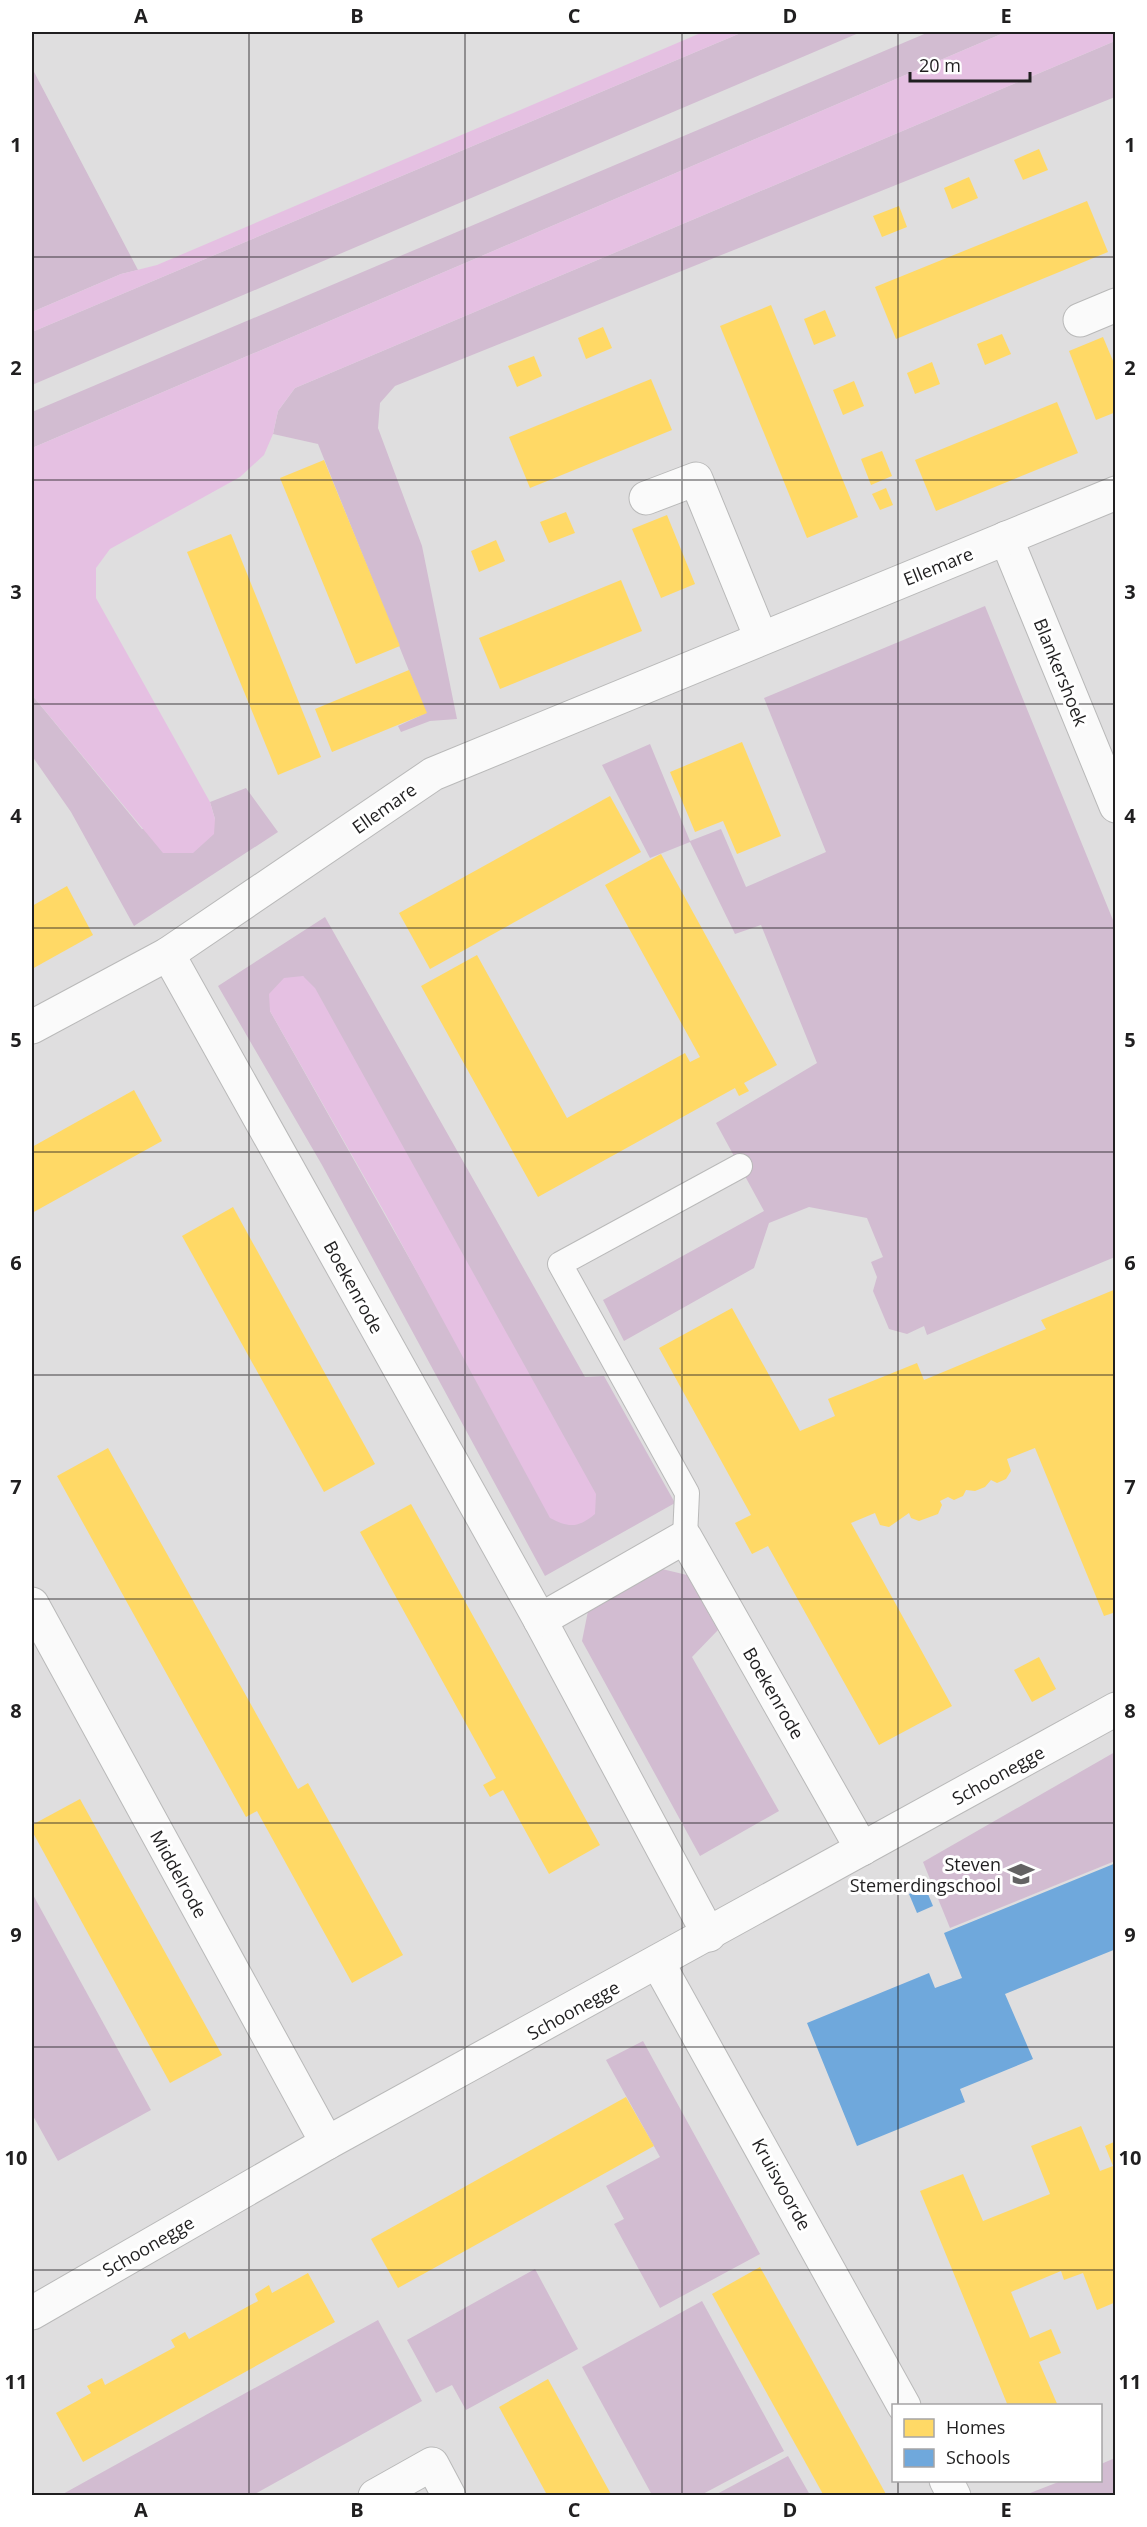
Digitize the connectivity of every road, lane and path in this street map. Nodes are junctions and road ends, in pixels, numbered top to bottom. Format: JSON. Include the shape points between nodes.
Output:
{"nodes":[{"id":1,"x":1116,"y":305,"type":"edge"},
{"id":2,"x":1080,"y":320,"type":"dead end"},
{"id":3,"x":1116,"y":493,"type":"edge"},
{"id":4,"x":646,"y":498,"type":"dead end"},
{"id":5,"x":1006,"y":538,"type":"junction"},
{"id":6,"x":761,"y":638,"type":"junction"},
{"id":7,"x":1116,"y":806,"type":"edge"},
{"id":8,"x":168,"y":954,"type":"junction"},
{"id":9,"x":32,"y":1027,"type":"edge"},
{"id":10,"x":740,"y":1166,"type":"dead end"},
{"id":11,"x":685,"y":1537,"type":"junction"},
{"id":12,"x":32,"y":1604,"type":"edge"},
{"id":13,"x":540,"y":1620,"type":"junction"},
{"id":14,"x":1116,"y":1709,"type":"edge"},
{"id":15,"x":862,"y":1849,"type":"junction"},
{"id":16,"x":709,"y":1935,"type":"junction"},
{"id":17,"x":658,"y":1963,"type":"junction"},
{"id":18,"x":327,"y":2143,"type":"junction"},
{"id":19,"x":32,"y":2313,"type":"edge"},
{"id":20,"x":903,"y":2404,"type":"edge"},
{"id":21,"x":947,"y":2482,"type":"edge"},
{"id":22,"x":375,"y":2496,"type":"edge"},
{"id":23,"x":449,"y":2496,"type":"edge"},
{"id":24,"x":954,"y":2496,"type":"edge"}],
"edges":[{"from":1,"to":2,"type":"street"},
{"from":3,"to":5,"type":"street","name":"Ellemare"},
{"from":4,"to":6,"type":"street","via":[[696,479]]},
{"from":5,"to":6,"type":"street","name":"Ellemare"},
{"from":5,"to":7,"type":"street","name":"Blankershoek"},
{"from":6,"to":8,"type":"street","name":"Ellemare","via":[[433,774]]},
{"from":8,"to":9,"type":"street","name":"Ellemare"},
{"from":8,"to":13,"type":"street","name":"Boekenrode"},
{"from":10,"to":11,"type":"lane","via":[[560,1264],[687,1493]]},
{"from":11,"to":13,"type":"street"},
{"from":11,"to":15,"type":"street","name":"Boekenrode"},
{"from":12,"to":18,"type":"street","name":"Middelrode"},
{"from":13,"to":16,"type":"street","name":"Boekenrode"},
{"from":14,"to":15,"type":"street","name":"Schoonegge"},
{"from":15,"to":16,"type":"street","name":"Schoonegge"},
{"from":16,"to":17,"type":"street","name":"Schoonegge"},
{"from":17,"to":18,"type":"street","name":"Schoonegge"},
{"from":17,"to":20,"type":"street","name":"Kruisvoorde"},
{"from":18,"to":19,"type":"street","name":"Schoonegge"},
{"from":21,"to":24,"type":"street"},
{"from":22,"to":23,"type":"street","via":[[432,2464]]}]}
